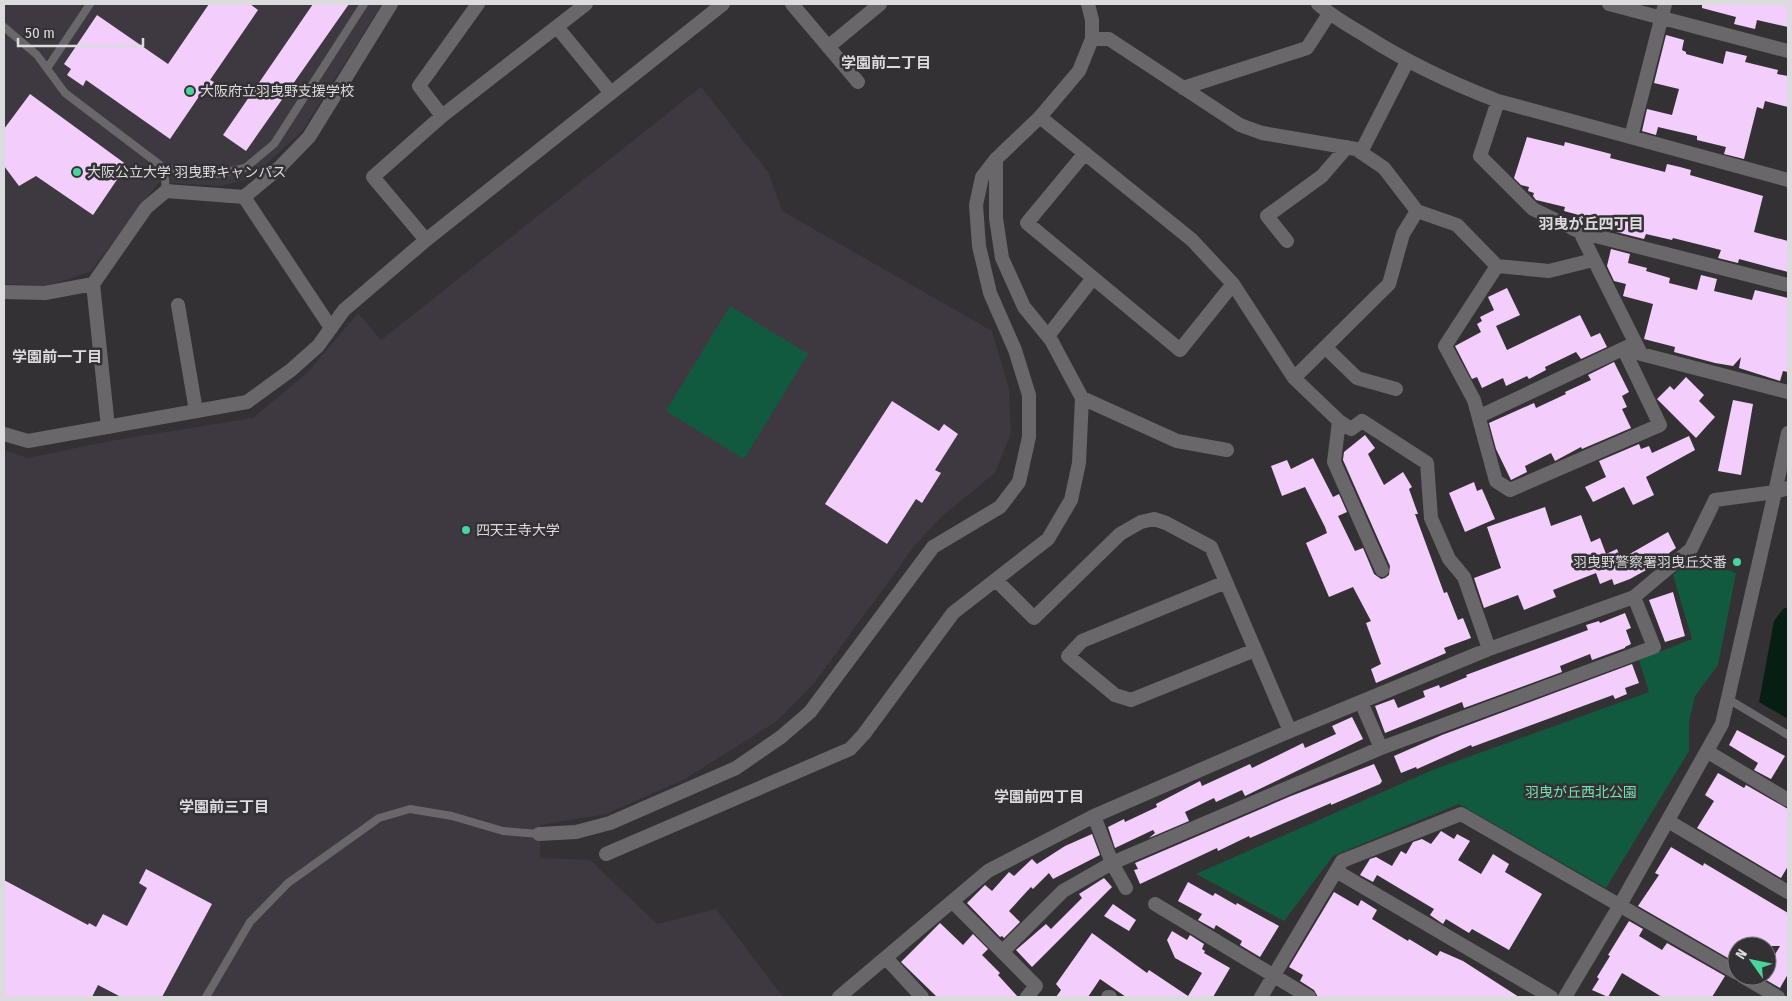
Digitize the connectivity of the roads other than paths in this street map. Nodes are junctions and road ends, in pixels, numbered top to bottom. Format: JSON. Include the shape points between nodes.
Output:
{"nodes":[{"id":1,"x":90,"y":4,"type":"edge"},
{"id":2,"x":364,"y":4,"type":"edge"},
{"id":3,"x":391,"y":4,"type":"edge"},
{"id":4,"x":478,"y":4,"type":"edge"},
{"id":5,"x":586,"y":4,"type":"edge"},
{"id":6,"x":723,"y":4,"type":"edge"},
{"id":7,"x":792,"y":4,"type":"edge"},
{"id":8,"x":880,"y":4,"type":"edge"},
{"id":9,"x":1088,"y":4,"type":"edge"},
{"id":10,"x":1318,"y":4,"type":"edge"},
{"id":11,"x":1609,"y":4,"type":"edge"},
{"id":12,"x":1663,"y":10,"type":"edge"},
{"id":13,"x":1330,"y":14,"type":"junction"},
{"id":14,"x":557,"y":27,"type":"junction"},
{"id":15,"x":4,"y":28,"type":"edge"},
{"id":16,"x":1092,"y":39,"type":"junction"},
{"id":17,"x":828,"y":47,"type":"junction"},
{"id":18,"x":1788,"y":51,"type":"edge"},
{"id":19,"x":1408,"y":62,"type":"junction"},
{"id":20,"x":48,"y":67,"type":"junction"},
{"id":21,"x":858,"y":82,"type":"dead end"},
{"id":22,"x":1183,"y":88,"type":"junction"},
{"id":23,"x":611,"y":93,"type":"junction"},
{"id":24,"x":1498,"y":100,"type":"junction"},
{"id":25,"x":442,"y":116,"type":"junction"},
{"id":26,"x":1040,"y":118,"type":"junction"},
{"id":27,"x":1631,"y":137,"type":"junction"},
{"id":28,"x":1347,"y":147,"type":"junction"},
{"id":29,"x":1361,"y":152,"type":"junction"},
{"id":30,"x":1085,"y":153,"type":"junction"},
{"id":31,"x":996,"y":159,"type":"junction"},
{"id":32,"x":164,"y":168,"type":"junction"},
{"id":33,"x":1788,"y":180,"type":"edge"},
{"id":34,"x":166,"y":191,"type":"junction"},
{"id":35,"x":244,"y":197,"type":"junction"},
{"id":36,"x":1417,"y":211,"type":"junction"},
{"id":37,"x":1580,"y":232,"type":"junction"},
{"id":38,"x":426,"y":240,"type":"junction"},
{"id":39,"x":1287,"y":241,"type":"dead end"},
{"id":40,"x":1593,"y":260,"type":"junction"},
{"id":41,"x":1496,"y":266,"type":"junction"},
{"id":42,"x":1093,"y":278,"type":"junction"},
{"id":43,"x":93,"y":284,"type":"junction"},
{"id":44,"x":1233,"y":284,"type":"junction"},
{"id":45,"x":1788,"y":285,"type":"edge"},
{"id":46,"x":4,"y":292,"type":"edge"},
{"id":47,"x":178,"y":305,"type":"dead end"},
{"id":48,"x":331,"y":328,"type":"junction"},
{"id":49,"x":1048,"y":336,"type":"junction"},
{"id":50,"x":1636,"y":342,"type":"junction"},
{"id":51,"x":1325,"y":347,"type":"junction"},
{"id":52,"x":1624,"y":350,"type":"junction"},
{"id":53,"x":1294,"y":378,"type":"junction"},
{"id":54,"x":1396,"y":389,"type":"dead end"},
{"id":55,"x":1788,"y":392,"type":"edge"},
{"id":56,"x":1082,"y":398,"type":"junction"},
{"id":57,"x":196,"y":411,"type":"junction"},
{"id":58,"x":1480,"y":416,"type":"junction"},
{"id":59,"x":1339,"y":421,"type":"junction"},
{"id":60,"x":108,"y":427,"type":"junction"},
{"id":61,"x":1788,"y":433,"type":"edge"},
{"id":62,"x":4,"y":434,"type":"edge"},
{"id":63,"x":1228,"y":450,"type":"dead end"},
{"id":64,"x":1781,"y":490,"type":"edge"},
{"id":65,"x":1382,"y":570,"type":"dead end"},
{"id":66,"x":997,"y":581,"type":"junction"},
{"id":67,"x":1226,"y":582,"type":"junction"},
{"id":68,"x":1634,"y":597,"type":"junction"},
{"id":69,"x":1488,"y":649,"type":"junction"},
{"id":70,"x":1255,"y":650,"type":"junction"},
{"id":71,"x":1728,"y":699,"type":"junction"},
{"id":72,"x":1361,"y":702,"type":"junction"},
{"id":73,"x":1290,"y":731,"type":"junction"},
{"id":74,"x":1788,"y":735,"type":"edge"},
{"id":75,"x":1381,"y":748,"type":"junction"},
{"id":76,"x":1708,"y":752,"type":"junction"},
{"id":77,"x":1788,"y":800,"type":"edge"},
{"id":78,"x":1094,"y":816,"type":"junction"},
{"id":79,"x":1668,"y":821,"type":"junction"},
{"id":80,"x":539,"y":834,"type":"joint"},
{"id":81,"x":606,"y":854,"type":"dead end"},
{"id":82,"x":1112,"y":863,"type":"junction"},
{"id":83,"x":1336,"y":871,"type":"junction"},
{"id":84,"x":1126,"y":888,"type":"dead end"},
{"id":85,"x":1788,"y":892,"type":"edge"},
{"id":86,"x":952,"y":902,"type":"junction"},
{"id":87,"x":1155,"y":904,"type":"dead end"},
{"id":88,"x":1620,"y":905,"type":"junction"},
{"id":89,"x":1002,"y":952,"type":"junction"},
{"id":90,"x":886,"y":958,"type":"junction"},
{"id":91,"x":1727,"y":967,"type":"edge"},
{"id":92,"x":1274,"y":976,"type":"junction"},
{"id":93,"x":1759,"y":986,"type":"edge"},
{"id":94,"x":206,"y":997,"type":"edge"},
{"id":95,"x":839,"y":997,"type":"edge"},
{"id":96,"x":922,"y":997,"type":"edge"},
{"id":97,"x":1027,"y":997,"type":"edge"},
{"id":98,"x":1261,"y":997,"type":"edge"},
{"id":99,"x":1309,"y":997,"type":"edge"},
{"id":100,"x":1551,"y":997,"type":"edge"},
{"id":101,"x":1565,"y":997,"type":"edge"},
{"id":102,"x":1778,"y":997,"type":"edge"}],
"edges":[{"from":1,"to":20,"type":"lane"},
{"from":2,"to":32,"type":"lane","via":[[274,144],[245,168],[216,174]]},
{"from":3,"to":35,"type":"street","via":[[309,137],[280,168]]},
{"from":4,"to":25,"type":"street","via":[[419,86]]},
{"from":5,"to":14,"type":"street"},
{"from":6,"to":23,"type":"street"},
{"from":7,"to":17,"type":"street"},
{"from":8,"to":17,"type":"street"},
{"from":9,"to":16,"type":"street"},
{"from":10,"to":13,"type":"street"},
{"from":11,"to":12,"type":"street"},
{"from":12,"to":18,"type":"street"},
{"from":12,"to":27,"type":"street"},
{"from":13,"to":19,"type":"street"},
{"from":13,"to":22,"type":"street","via":[[1307,48]]},
{"from":14,"to":23,"type":"street"},
{"from":14,"to":25,"type":"street"},
{"from":15,"to":20,"type":"lane"},
{"from":16,"to":22,"type":"street","via":[[1109,39]]},
{"from":16,"to":26,"type":"street","via":[[1079,71]]},
{"from":17,"to":21,"type":"street"},
{"from":19,"to":24,"type":"street"},
{"from":19,"to":29,"type":"street"},
{"from":20,"to":32,"type":"lane","via":[[65,93]]},
{"from":22,"to":28,"type":"street","via":[[1240,125],[1262,133]]},
{"from":23,"to":38,"type":"street"},
{"from":24,"to":27,"type":"street"},
{"from":24,"to":37,"type":"street","via":[[1480,156],[1533,209]]},
{"from":25,"to":38,"type":"street","via":[[373,177]]},
{"from":26,"to":30,"type":"street"},
{"from":26,"to":31,"type":"street"},
{"from":27,"to":33,"type":"street"},
{"from":28,"to":29,"type":"street"},
{"from":28,"to":39,"type":"street","via":[[1322,176],[1267,216]]},
{"from":29,"to":36,"type":"street","via":[[1384,168]]},
{"from":30,"to":42,"type":"street","via":[[1027,223]]},
{"from":30,"to":44,"type":"street","via":[[1192,240]]},
{"from":31,"to":49,"type":"street","via":[[996,218],[1002,258],[1024,307]]},
{"from":31,"to":80,"type":"street","via":[[982,177],[976,205],[979,246],[990,293],[1015,350],[1029,395],[1029,436],[1019,482],[1000,507],[933,547],[810,712],[781,737],[736,768],[610,823],[576,832]]},
{"from":32,"to":34,"type":"lane"},
{"from":34,"to":35,"type":"street"},
{"from":34,"to":43,"type":"street","via":[[146,208]]},
{"from":35,"to":48,"type":"street"},
{"from":36,"to":41,"type":"street","via":[[1456,225]]},
{"from":36,"to":51,"type":"street","via":[[1403,234],[1389,284]]},
{"from":37,"to":40,"type":"street"},
{"from":37,"to":45,"type":"street"},
{"from":38,"to":48,"type":"street","via":[[344,310]]},
{"from":40,"to":41,"type":"street","via":[[1549,271]]},
{"from":40,"to":50,"type":"street"},
{"from":41,"to":58,"type":"street","via":[[1445,346]]},
{"from":42,"to":44,"type":"street","via":[[1180,350]]},
{"from":42,"to":49,"type":"street"},
{"from":43,"to":46,"type":"street","via":[[45,292]]},
{"from":43,"to":60,"type":"street"},
{"from":44,"to":53,"type":"street"},
{"from":47,"to":57,"type":"street"},
{"from":48,"to":57,"type":"street","via":[[318,346],[291,370],[247,402]]},
{"from":49,"to":56,"type":"street"},
{"from":50,"to":52,"type":"street"},
{"from":50,"to":55,"type":"street","via":[[1641,354]]},
{"from":51,"to":53,"type":"street"},
{"from":51,"to":54,"type":"street","via":[[1357,378]]},
{"from":52,"to":58,"type":"street"},
{"from":52,"to":58,"type":"street","via":[[1660,425],[1510,490],[1496,481]]},
{"from":53,"to":59,"type":"street"},
{"from":56,"to":63,"type":"street","via":[[1177,441]]},
{"from":56,"to":66,"type":"street","via":[[1079,463],[1071,500],[1048,539]]},
{"from":57,"to":60,"type":"street"},
{"from":59,"to":65,"type":"street","via":[[1334,462]]},
{"from":59,"to":69,"type":"street","via":[[1351,429],[1362,420],[1427,463],[1431,518],[1449,559],[1464,577]]},
{"from":60,"to":62,"type":"street","via":[[28,441]]},
{"from":61,"to":64,"type":"street"},
{"from":64,"to":68,"type":"street","via":[[1715,500],[1690,549]]},
{"from":64,"to":71,"type":"street"},
{"from":66,"to":67,"type":"street","via":[[1034,618],[1120,534],[1141,522],[1154,519],[1211,547]]},
{"from":66,"to":81,"type":"street","via":[[953,613],[850,749]]},
{"from":67,"to":70,"type":"street"},
{"from":67,"to":70,"type":"street","via":[[1082,641],[1068,656],[1115,695],[1131,700]]},
{"from":68,"to":69,"type":"street"},
{"from":68,"to":75,"type":"street","via":[[1654,647]]},
{"from":69,"to":72,"type":"street"},
{"from":70,"to":73,"type":"street"},
{"from":71,"to":74,"type":"lane"},
{"from":71,"to":76,"type":"street","via":[[1722,724]]},
{"from":72,"to":73,"type":"street"},
{"from":72,"to":75,"type":"street"},
{"from":73,"to":78,"type":"street"},
{"from":75,"to":82,"type":"street"},
{"from":76,"to":77,"type":"street"},
{"from":76,"to":79,"type":"street"},
{"from":78,"to":82,"type":"street"},
{"from":78,"to":86,"type":"street","via":[[988,871]]},
{"from":79,"to":85,"type":"street"},
{"from":79,"to":88,"type":"street"},
{"from":80,"to":94,"type":"lane","via":[[503,831],[452,816],[410,810],[379,818],[288,883],[250,922]]},
{"from":82,"to":84,"type":"street"},
{"from":82,"to":89,"type":"street","via":[[1063,891]]},
{"from":83,"to":88,"type":"street","via":[[1342,861],[1461,814]]},
{"from":83,"to":92,"type":"street"},
{"from":83,"to":100,"type":"street"},
{"from":86,"to":89,"type":"street"},
{"from":86,"to":90,"type":"street"},
{"from":87,"to":92,"type":"street"},
{"from":88,"to":91,"type":"street"},
{"from":88,"to":101,"type":"street"},
{"from":89,"to":97,"type":"street","via":[[1036,986]]},
{"from":90,"to":95,"type":"street"},
{"from":90,"to":96,"type":"street"},
{"from":92,"to":98,"type":"street"},
{"from":92,"to":99,"type":"street"},
{"from":93,"to":102,"type":"street"}]}
